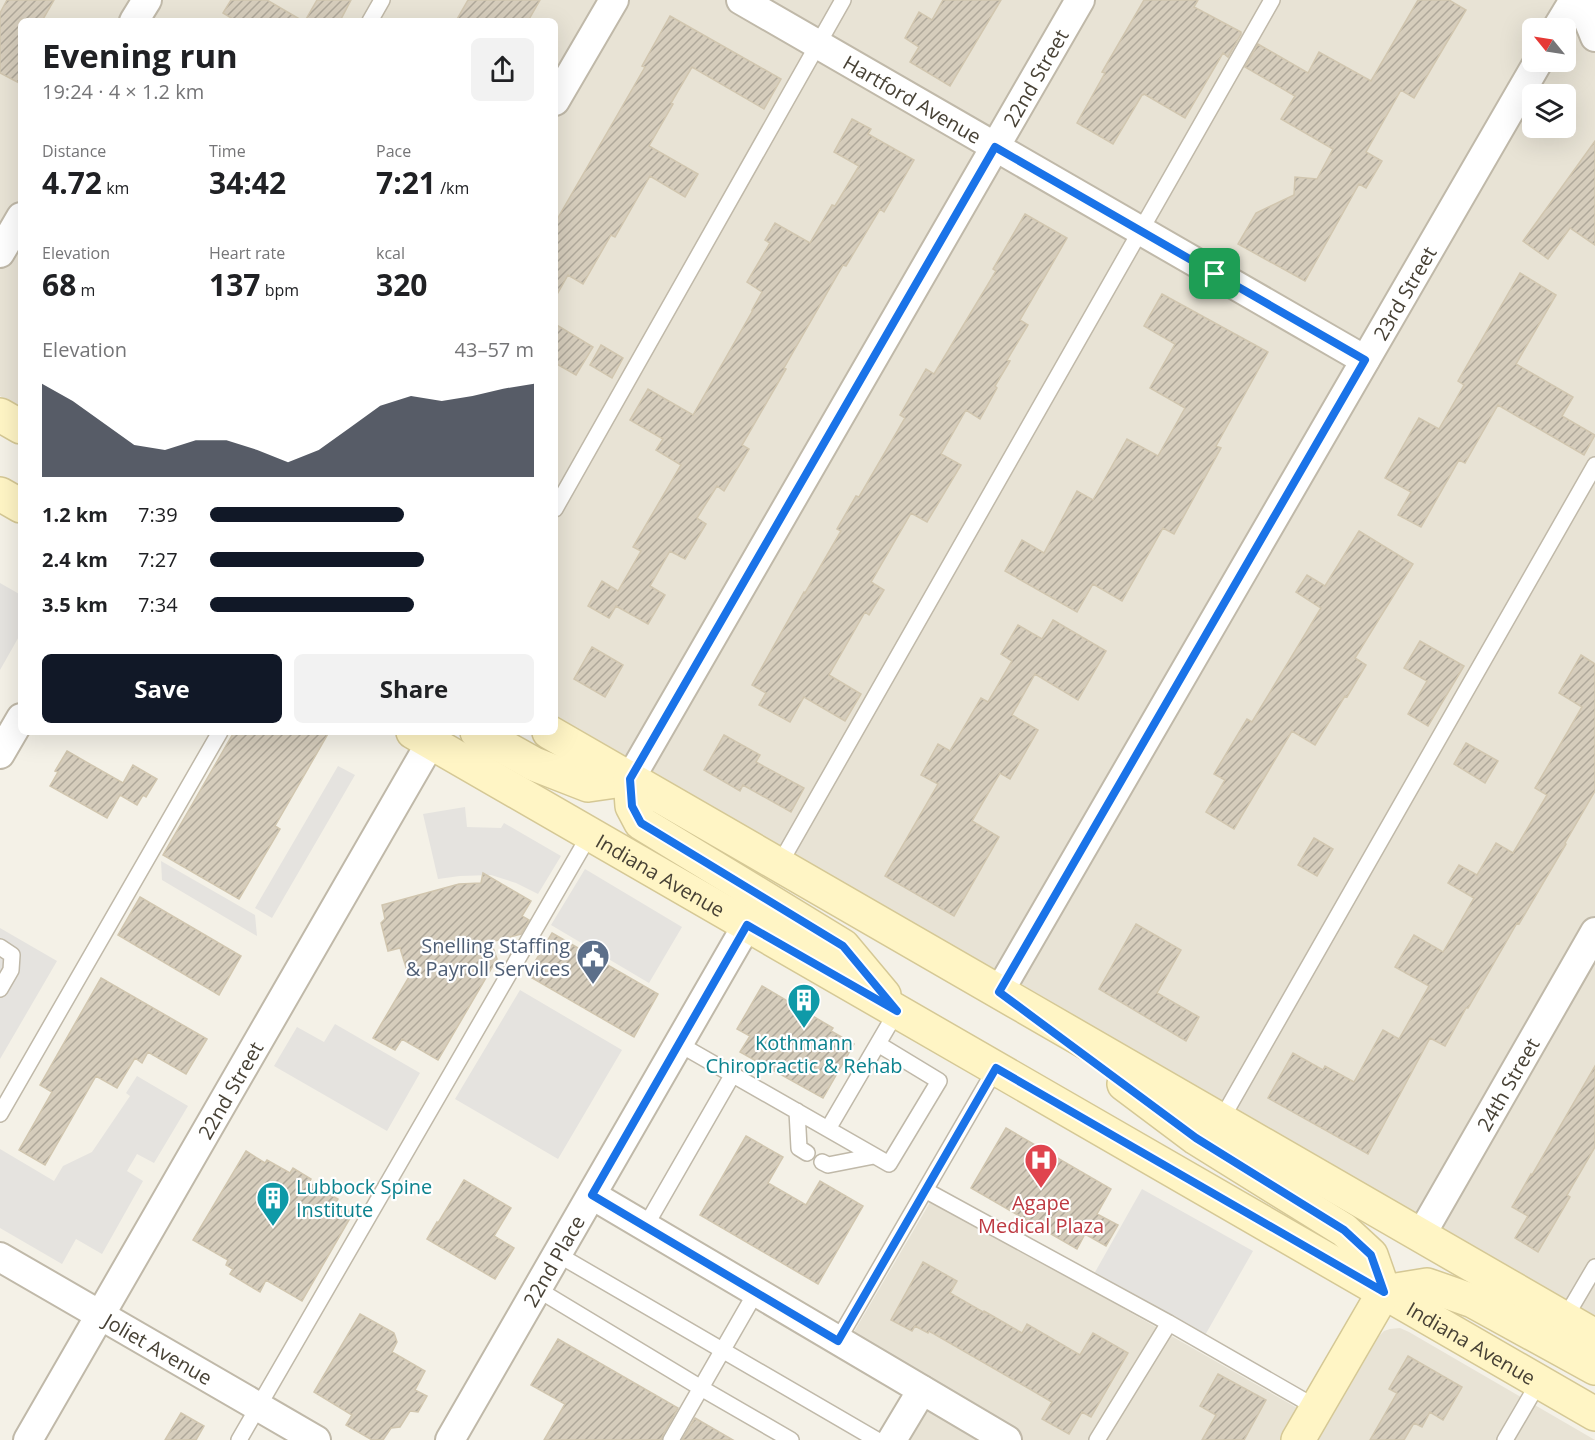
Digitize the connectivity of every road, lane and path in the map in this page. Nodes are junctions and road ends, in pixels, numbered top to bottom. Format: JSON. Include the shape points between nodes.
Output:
{"nodes":[{"id":1,"x":147,"y":0,"type":"edge"},
{"id":2,"x":382,"y":0,"type":"edge"},
{"id":3,"x":614,"y":0,"type":"edge"},
{"id":4,"x":741,"y":0,"type":"edge"},
{"id":5,"x":843,"y":0,"type":"edge"},
{"id":6,"x":1080,"y":0,"type":"edge"},
{"id":7,"x":1272,"y":0,"type":"edge"},
{"id":8,"x":1574,"y":0,"type":"edge"},
{"id":9,"x":1580,"y":0,"type":"edge"},
{"id":10,"x":136,"y":18,"type":"edge"},
{"id":11,"x":372,"y":18,"type":"edge"},
{"id":12,"x":1563,"y":18,"type":"edge"},
{"id":13,"x":1595,"y":37,"type":"edge"},
{"id":14,"x":818,"y":44,"type":"junction"},
{"id":15,"x":1532,"y":72,"type":"edge"},
{"id":16,"x":558,"y":96,"type":"edge"},
{"id":17,"x":995,"y":147,"type":"junction"},
{"id":18,"x":18,"y":222,"type":"edge"},
{"id":19,"x":1140,"y":230,"type":"junction"},
{"id":20,"x":0,"y":253,"type":"edge"},
{"id":21,"x":1365,"y":360,"type":"junction"},
{"id":22,"x":0,"y":415,"type":"edge"},
{"id":23,"x":18,"y":425,"type":"edge"},
{"id":24,"x":1595,"y":465,"type":"edge"},
{"id":25,"x":0,"y":494,"type":"edge"},
{"id":26,"x":18,"y":504,"type":"edge"},
{"id":27,"x":558,"y":504,"type":"edge"},
{"id":28,"x":18,"y":723,"type":"edge"},
{"id":29,"x":218,"y":735,"type":"edge"},
{"id":30,"x":482,"y":735,"type":"edge"},
{"id":31,"x":554,"y":735,"type":"edge"},
{"id":32,"x":422,"y":737,"type":"edge"},
{"id":33,"x":0,"y":754,"type":"edge"},
{"id":34,"x":630,"y":779,"type":"junction"},
{"id":35,"x":590,"y":834,"type":"junction"},
{"id":36,"x":779,"y":865,"type":"junction"},
{"id":37,"x":747,"y":925,"type":"junction"},
{"id":38,"x":1595,"y":932,"type":"edge"},
{"id":39,"x":0,"y":947,"type":"edge"},
{"id":40,"x":0,"y":989,"type":"edge"},
{"id":41,"x":999,"y":992,"type":"junction"},
{"id":42,"x":897,"y":1011,"type":"junction"},
{"id":43,"x":679,"y":1044,"type":"junction"},
{"id":44,"x":878,"y":1044,"type":"junction"},
{"id":45,"x":996,"y":1068,"type":"junction"},
{"id":46,"x":733,"y":1074,"type":"junction"},
{"id":47,"x":796,"y":1111,"type":"junction"},
{"id":48,"x":0,"y":1114,"type":"edge"},
{"id":49,"x":1221,"y":1120,"type":"junction"},
{"id":50,"x":828,"y":1129,"type":"junction"},
{"id":51,"x":807,"y":1152,"type":"dead end"},
{"id":52,"x":874,"y":1156,"type":"junction"},
{"id":53,"x":822,"y":1162,"type":"dead end"},
{"id":54,"x":925,"y":1190,"type":"junction"},
{"id":55,"x":592,"y":1195,"type":"junction"},
{"id":56,"x":645,"y":1227,"type":"junction"},
{"id":57,"x":1421,"y":1235,"type":"junction"},
{"id":58,"x":557,"y":1254,"type":"junction"},
{"id":59,"x":0,"y":1257,"type":"edge"},
{"id":60,"x":1595,"y":1267,"type":"edge"},
{"id":61,"x":537,"y":1289,"type":"junction"},
{"id":62,"x":756,"y":1292,"type":"junction"},
{"id":63,"x":1384,"y":1292,"type":"junction"},
{"id":64,"x":100,"y":1315,"type":"junction"},
{"id":65,"x":1565,"y":1318,"type":"junction"},
{"id":66,"x":1169,"y":1323,"type":"junction"},
{"id":67,"x":1595,"y":1336,"type":"edge"},
{"id":68,"x":838,"y":1341,"type":"junction"},
{"id":69,"x":723,"y":1351,"type":"junction"},
{"id":70,"x":1595,"y":1368,"type":"edge"},
{"id":71,"x":1539,"y":1382,"type":"junction"},
{"id":72,"x":701,"y":1388,"type":"junction"},
{"id":73,"x":922,"y":1390,"type":"junction"},
{"id":74,"x":258,"y":1406,"type":"junction"},
{"id":75,"x":1317,"y":1408,"type":"junction"},
{"id":76,"x":1595,"y":1414,"type":"edge"},
{"id":77,"x":28,"y":1440,"type":"edge"},
{"id":78,"x":239,"y":1440,"type":"edge"},
{"id":79,"x":316,"y":1440,"type":"edge"},
{"id":80,"x":450,"y":1440,"type":"edge"},
{"id":81,"x":671,"y":1440,"type":"edge"},
{"id":82,"x":791,"y":1440,"type":"edge"},
{"id":83,"x":878,"y":1440,"type":"edge"},
{"id":84,"x":892,"y":1440,"type":"edge"},
{"id":85,"x":1007,"y":1440,"type":"edge"},
{"id":86,"x":1097,"y":1440,"type":"edge"},
{"id":87,"x":1298,"y":1440,"type":"edge"},
{"id":88,"x":1505,"y":1440,"type":"edge"}],
"edges":[{"from":1,"to":10,"type":"street"},
{"from":2,"to":11,"type":"lane"},
{"from":3,"to":16,"type":"street"},
{"from":4,"to":14,"type":"street","name":"Hartford Avenue"},
{"from":5,"to":14,"type":"lane"},
{"from":6,"to":17,"type":"street","name":"22nd Street"},
{"from":7,"to":19,"type":"lane"},
{"from":8,"to":12,"type":"street"},
{"from":9,"to":13,"type":"street"},
{"from":14,"to":17,"type":"street","name":"Hartford Avenue"},
{"from":14,"to":27,"type":"lane"},
{"from":15,"to":21,"type":"street","name":"23rd Street"},
{"from":17,"to":19,"type":"street","name":"Hartford Avenue"},
{"from":17,"to":34,"type":"street","name":"22nd Street"},
{"from":18,"to":20,"type":"street"},
{"from":19,"to":21,"type":"street","name":"Hartford Avenue"},
{"from":19,"to":36,"type":"lane"},
{"from":21,"to":41,"type":"street","name":"23rd Street"},
{"from":22,"to":23,"type":"main road"},
{"from":24,"to":49,"type":"lane"},
{"from":25,"to":26,"type":"main road"},
{"from":28,"to":33,"type":"street"},
{"from":29,"to":48,"type":"lane"},
{"from":30,"to":34,"type":"main road","via":[[534,764],[588,785]]},
{"from":31,"to":34,"type":"main road"},
{"from":32,"to":35,"type":"main road","name":"Indiana Avenue"},
{"from":32,"to":64,"type":"street","name":"22nd Street"},
{"from":34,"to":36,"type":"main road"},
{"from":34,"to":42,"type":"main road","via":[[632,806],[641,823],[843,946]]},
{"from":35,"to":37,"type":"main road","name":"Indiana Avenue"},
{"from":35,"to":74,"type":"lane"},
{"from":36,"to":41,"type":"main road"},
{"from":37,"to":42,"type":"main road","name":"Indiana Avenue"},
{"from":37,"to":43,"type":"street","name":"22nd Place"},
{"from":38,"to":57,"type":"street","name":"24th Street"},
{"from":39,"to":40,"type":"lane","via":[[12,955],[11,970]]},
{"from":41,"to":49,"type":"main road"},
{"from":41,"to":63,"type":"main road","via":[[1196,1138],[1344,1230],[1371,1255]]},
{"from":42,"to":44,"type":"lane"},
{"from":42,"to":45,"type":"main road","name":"Indiana Avenue"},
{"from":43,"to":46,"type":"lane"},
{"from":43,"to":55,"type":"street","name":"22nd Place"},
{"from":44,"to":50,"type":"lane"},
{"from":44,"to":52,"type":"lane","via":[[939,1081],[889,1164]]},
{"from":45,"to":54,"type":"lane"},
{"from":45,"to":63,"type":"main road","name":"Indiana Avenue"},
{"from":46,"to":47,"type":"lane"},
{"from":46,"to":56,"type":"lane"},
{"from":47,"to":50,"type":"lane"},
{"from":47,"to":51,"type":"lane","via":[[799,1148]]},
{"from":49,"to":57,"type":"main road"},
{"from":50,"to":52,"type":"lane"},
{"from":52,"to":53,"type":"lane","via":[[828,1165]]},
{"from":54,"to":66,"type":"lane"},
{"from":54,"to":68,"type":"lane"},
{"from":55,"to":56,"type":"street"},
{"from":55,"to":58,"type":"street","name":"22nd Place"},
{"from":56,"to":62,"type":"street"},
{"from":57,"to":65,"type":"main road"},
{"from":58,"to":61,"type":"street","name":"22nd Place"},
{"from":58,"to":69,"type":"lane"},
{"from":59,"to":64,"type":"street","name":"Joliet Avenue"},
{"from":60,"to":65,"type":"lane"},
{"from":61,"to":72,"type":"lane"},
{"from":61,"to":80,"type":"street","name":"22nd Place"},
{"from":62,"to":68,"type":"street"},
{"from":62,"to":69,"type":"lane"},
{"from":63,"to":70,"type":"main road","via":[[1427,1285],[1473,1301]]},
{"from":63,"to":71,"type":"main road","name":"Indiana Avenue"},
{"from":63,"to":75,"type":"main road"},
{"from":64,"to":74,"type":"street","name":"Joliet Avenue"},
{"from":64,"to":77,"type":"street","name":"22nd Street"},
{"from":65,"to":67,"type":"main road"},
{"from":66,"to":75,"type":"lane"},
{"from":66,"to":86,"type":"lane"},
{"from":68,"to":73,"type":"street"},
{"from":69,"to":72,"type":"lane"},
{"from":69,"to":83,"type":"lane"},
{"from":71,"to":76,"type":"main road","name":"Indiana Avenue"},
{"from":71,"to":88,"type":"lane"},
{"from":72,"to":81,"type":"lane"},
{"from":72,"to":82,"type":"lane"},
{"from":73,"to":84,"type":"street"},
{"from":73,"to":85,"type":"street"},
{"from":74,"to":78,"type":"lane"},
{"from":74,"to":79,"type":"street","name":"Joliet Avenue"},
{"from":75,"to":87,"type":"main road"}]}
